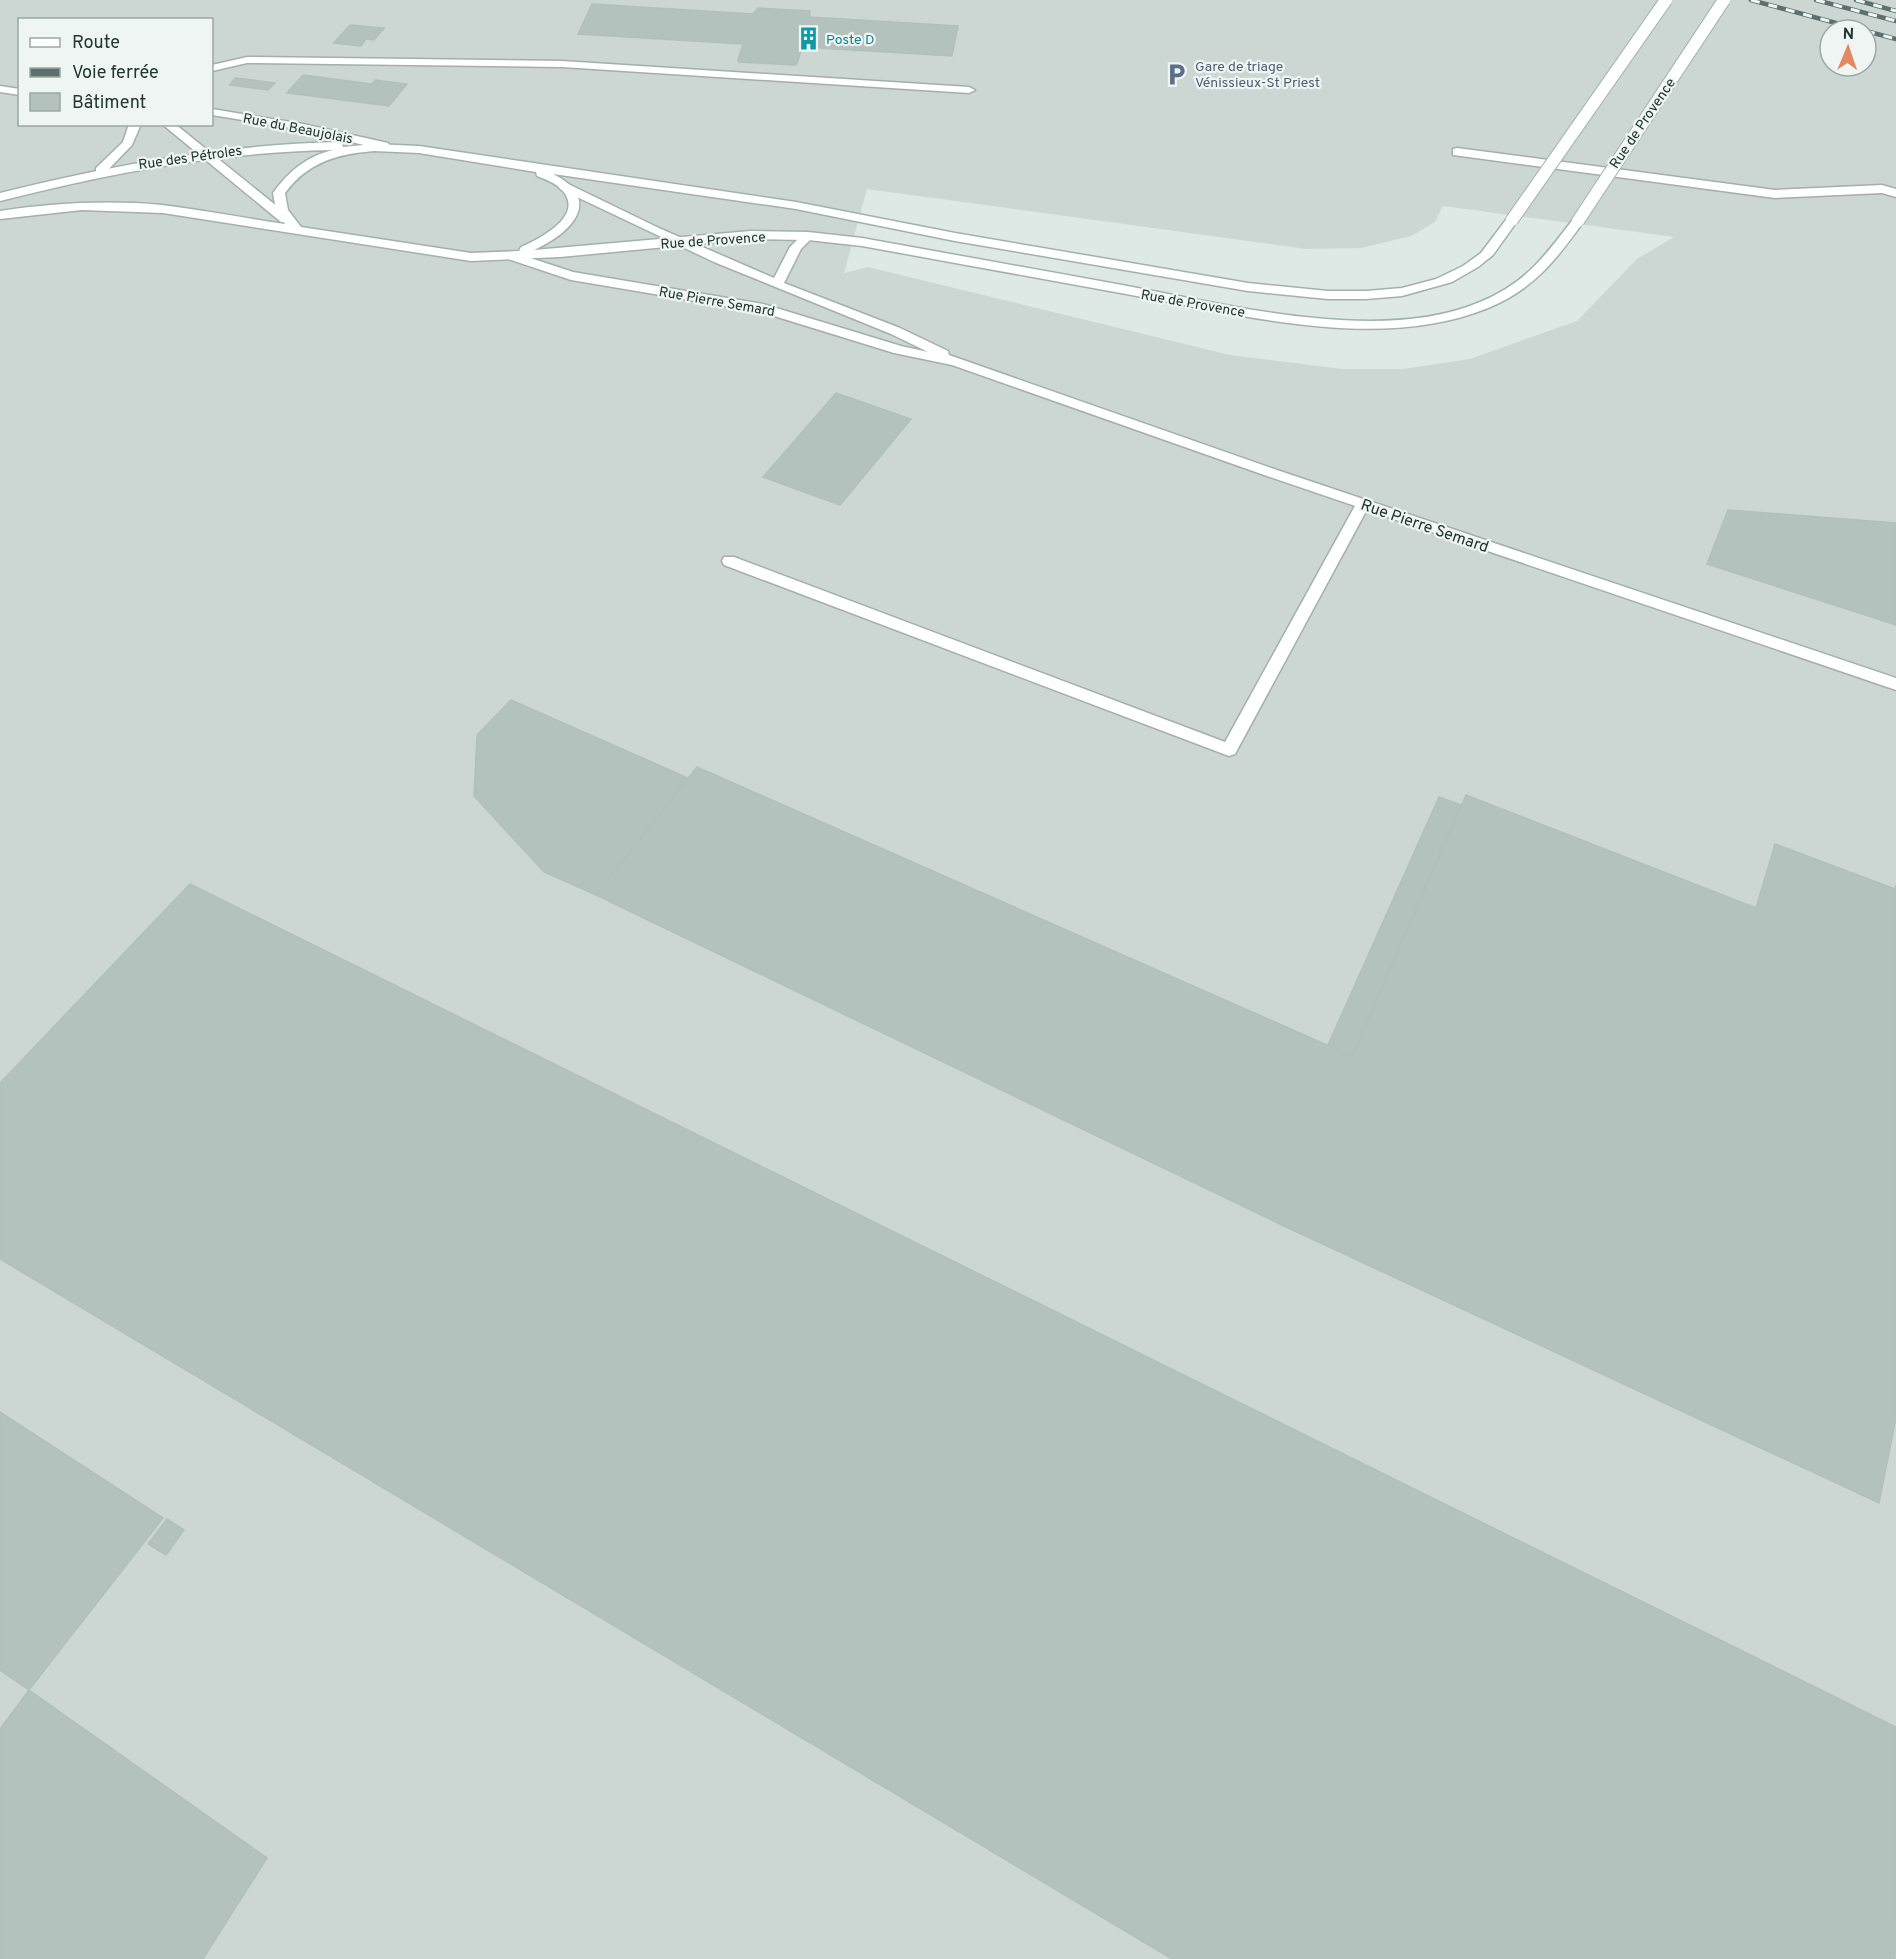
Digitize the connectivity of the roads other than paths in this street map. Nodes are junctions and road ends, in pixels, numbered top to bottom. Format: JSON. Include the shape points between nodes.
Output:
{"nodes":[{"id":1,"x":1666,"y":0,"type":"edge"},
{"id":2,"x":1724,"y":0,"type":"edge"},
{"id":3,"x":213,"y":68,"type":"edge"},
{"id":4,"x":0,"y":89,"type":"edge"},
{"id":5,"x":969,"y":90,"type":"dead end"},
{"id":6,"x":18,"y":92,"type":"edge"},
{"id":7,"x":213,"y":112,"type":"edge"},
{"id":8,"x":134,"y":126,"type":"edge"},
{"id":9,"x":169,"y":126,"type":"edge"},
{"id":10,"x":384,"y":146,"type":"junction"},
{"id":11,"x":1457,"y":152,"type":"dead end"},
{"id":12,"x":201,"y":154,"type":"junction"},
{"id":13,"x":533,"y":168,"type":"junction"},
{"id":14,"x":100,"y":171,"type":"junction"},
{"id":15,"x":564,"y":186,"type":"junction"},
{"id":16,"x":1896,"y":193,"type":"edge"},
{"id":17,"x":0,"y":197,"type":"edge"},
{"id":18,"x":0,"y":214,"type":"edge"},
{"id":19,"x":285,"y":219,"type":"junction"},
{"id":20,"x":299,"y":232,"type":"junction"},
{"id":21,"x":808,"y":236,"type":"junction"},
{"id":22,"x":681,"y":240,"type":"junction"},
{"id":23,"x":512,"y":256,"type":"junction"},
{"id":24,"x":777,"y":284,"type":"junction"},
{"id":25,"x":955,"y":361,"type":"junction"},
{"id":26,"x":1363,"y":504,"type":"junction"},
{"id":27,"x":729,"y":561,"type":"dead end"},
{"id":28,"x":1896,"y":684,"type":"edge"}],
"edges":[{"from":1,"to":13,"type":"main road","name":"Rue de Provence","bridge":true,"via":[[1486,255],[1433,284],[1398,292],[1336,294],[1231,284],[833,212]]},
{"from":2,"to":21,"type":"main road","name":"Rue de Provence","bridge":true,"via":[[1545,264],[1514,289],[1455,315],[1388,325],[1271,316]]},
{"from":3,"to":5,"type":"main road","via":[[247,60],[562,64]]},
{"from":4,"to":6,"type":"main road"},
{"from":7,"to":10,"type":"main road","name":"Rue du Beaujolais"},
{"from":8,"to":14,"type":"main road","via":[[128,143]]},
{"from":9,"to":12,"type":"main road"},
{"from":10,"to":12,"type":"main road","name":"Rue des Pétroles","via":[[284,146]]},
{"from":10,"to":13,"type":"main road","name":"Rue de Provence"},
{"from":10,"to":19,"type":"main road","name":"Rue de Provence","via":[[351,149],[303,165],[279,193]]},
{"from":11,"to":16,"type":"main road","via":[[1775,194],[1882,189]]},
{"from":12,"to":14,"type":"main road","name":"Rue des Pétroles"},
{"from":12,"to":19,"type":"main road"},
{"from":13,"to":15,"type":"main road","name":"Rue de Provence"},
{"from":14,"to":17,"type":"main road","name":"Rue des Pétroles"},
{"from":15,"to":22,"type":"main road","name":"Rue Pierre Semard"},
{"from":15,"to":23,"type":"main road","name":"Rue de Provence","via":[[572,195],[574,207],[568,222],[546,242]]},
{"from":18,"to":20,"type":"main road","via":[[114,205],[163,209]]},
{"from":19,"to":20,"type":"main road"},
{"from":20,"to":23,"type":"main road","name":"Rue de Provence","via":[[471,257]]},
{"from":21,"to":22,"type":"main road","name":"Rue de Provence"},
{"from":21,"to":24,"type":"main road","name":"Rue Pierre Semard","via":[[795,247]]},
{"from":22,"to":23,"type":"main road","name":"Rue de Provence"},
{"from":22,"to":24,"type":"main road","name":"Rue Pierre Semard"},
{"from":23,"to":25,"type":"main road","name":"Rue Pierre Semard","via":[[571,276],[763,308],[899,350]]},
{"from":24,"to":25,"type":"main road","name":"Rue Pierre Semard","via":[[914,336]]},
{"from":25,"to":26,"type":"main road","name":"Rue Pierre Semard"},
{"from":26,"to":27,"type":"main road","via":[[1229,750]]},
{"from":26,"to":28,"type":"main road","name":"Rue Pierre Semard"}]}
